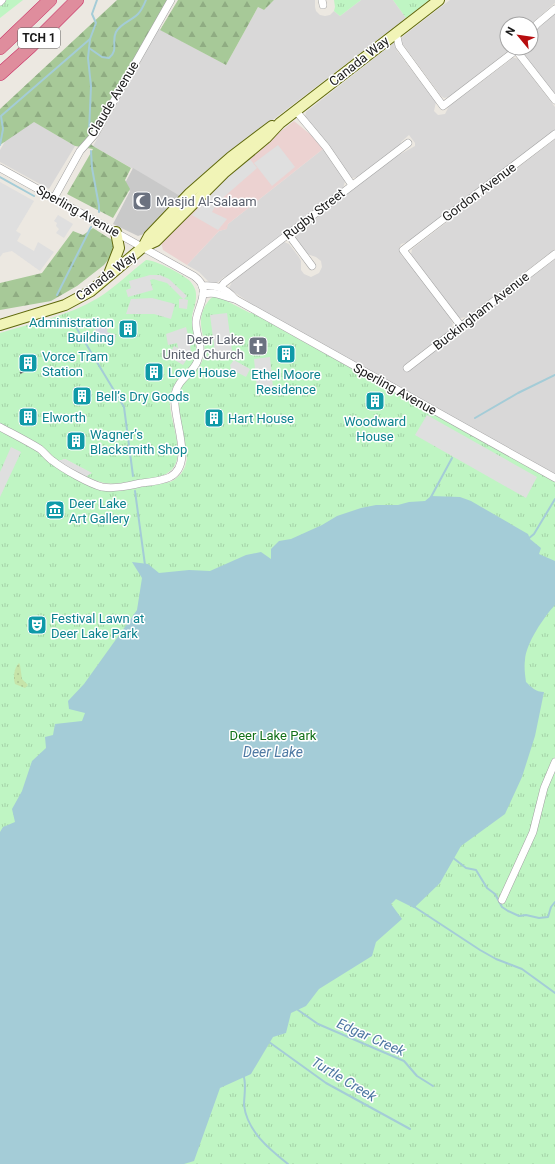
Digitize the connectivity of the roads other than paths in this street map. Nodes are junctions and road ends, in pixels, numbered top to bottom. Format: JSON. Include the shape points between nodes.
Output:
{"nodes":[{"id":1,"x":50,"y":0,"type":"edge"},
{"id":2,"x":77,"y":0,"type":"edge"},
{"id":3,"x":171,"y":0,"type":"edge"},
{"id":4,"x":439,"y":0,"type":"edge"},
{"id":5,"x":555,"y":9,"type":"edge"},
{"id":6,"x":539,"y":22,"type":"edge"},
{"id":7,"x":23,"y":27,"type":"junction"},
{"id":8,"x":396,"y":32,"type":"junction"},
{"id":9,"x":0,"y":41,"type":"edge"},
{"id":10,"x":0,"y":48,"type":"edge"},
{"id":11,"x":508,"y":56,"type":"edge"},
{"id":12,"x":522,"y":56,"type":"edge"},
{"id":13,"x":0,"y":74,"type":"edge"},
{"id":14,"x":555,"y":100,"type":"edge"},
{"id":15,"x":296,"y":111,"type":"junction"},
{"id":16,"x":555,"y":134,"type":"edge"},
{"id":17,"x":408,"y":142,"type":"dead end"},
{"id":18,"x":0,"y":168,"type":"edge"},
{"id":19,"x":352,"y":185,"type":"junction"},
{"id":20,"x":54,"y":198,"type":"junction"},
{"id":21,"x":116,"y":232,"type":"junction"},
{"id":22,"x":289,"y":235,"type":"junction"},
{"id":23,"x":143,"y":247,"type":"junction"},
{"id":24,"x":555,"y":254,"type":"edge"},
{"id":25,"x":312,"y":266,"type":"dead end"},
{"id":26,"x":109,"y":276,"type":"junction"},
{"id":27,"x":221,"y":287,"type":"junction"},
{"id":28,"x":202,"y":290,"type":"junction"},
{"id":29,"x":235,"y":300,"type":"junction"},
{"id":30,"x":0,"y":325,"type":"edge"},
{"id":31,"x":461,"y":326,"type":"junction"},
{"id":32,"x":407,"y":368,"type":"dead end"},
{"id":33,"x":0,"y":427,"type":"edge"},
{"id":34,"x":555,"y":478,"type":"edge"},
{"id":35,"x":555,"y":762,"type":"edge"},
{"id":36,"x":502,"y":900,"type":"dead end"}],
"edges":[{"from":1,"to":7,"type":"highway","number":"TCH 1"},
{"from":2,"to":13,"type":"highway","number":"TCH 1"},
{"from":3,"to":20,"type":"street","name":"Claude Avenue","via":[[95,134],[80,151]]},
{"from":4,"to":8,"type":"main road","name":"Canada Way"},
{"from":5,"to":6,"type":"street"},
{"from":7,"to":9,"type":"highway"},
{"from":7,"to":10,"type":"highway","number":"TCH 1"},
{"from":8,"to":11,"type":"street","via":[[399,46],[444,106]]},
{"from":8,"to":15,"type":"main road","name":"Canada Way"},
{"from":12,"to":14,"type":"street"},
{"from":15,"to":19,"type":"street","via":[[326,147]]},
{"from":15,"to":23,"type":"main road","name":"Canada Way","via":[[280,123],[269,127],[195,188],[149,236]]},
{"from":16,"to":31,"type":"street","name":"Gordon Avenue","via":[[403,250]]},
{"from":17,"to":19,"type":"street","name":"Rugby Street"},
{"from":18,"to":20,"type":"street","name":"Sperling Avenue"},
{"from":19,"to":22,"type":"street","name":"Rugby Street"},
{"from":20,"to":21,"type":"street","name":"Sperling Avenue"},
{"from":21,"to":23,"type":"street","name":"Sperling Avenue"},
{"from":21,"to":26,"type":"main road","via":[[119,248]]},
{"from":22,"to":25,"type":"street"},
{"from":22,"to":27,"type":"street","name":"Rugby Street"},
{"from":23,"to":26,"type":"main road","name":"Canada Way"},
{"from":23,"to":28,"type":"street","name":"Sperling Avenue","via":[[198,278]]},
{"from":24,"to":31,"type":"street","name":"Buckingham Avenue"},
{"from":26,"to":30,"type":"main road","name":"Canada Way","via":[[65,306]]},
{"from":27,"to":28,"type":"street","via":[[214,286]]},
{"from":27,"to":29,"type":"street","name":"Sperling Avenue"},
{"from":28,"to":29,"type":"street","name":"Sperling Avenue"},
{"from":28,"to":33,"type":"street","via":[[196,319],[201,342],[200,355],[195,366],[178,386],[175,396],[183,454],[181,465],[172,476],[163,480],[116,488],[101,486],[54,462],[40,449]]},
{"from":29,"to":34,"type":"street","name":"Sperling Avenue"},
{"from":31,"to":32,"type":"street","name":"Buckingham Avenue"},
{"from":35,"to":36,"type":"street","via":[[540,800],[532,832]]}]}
